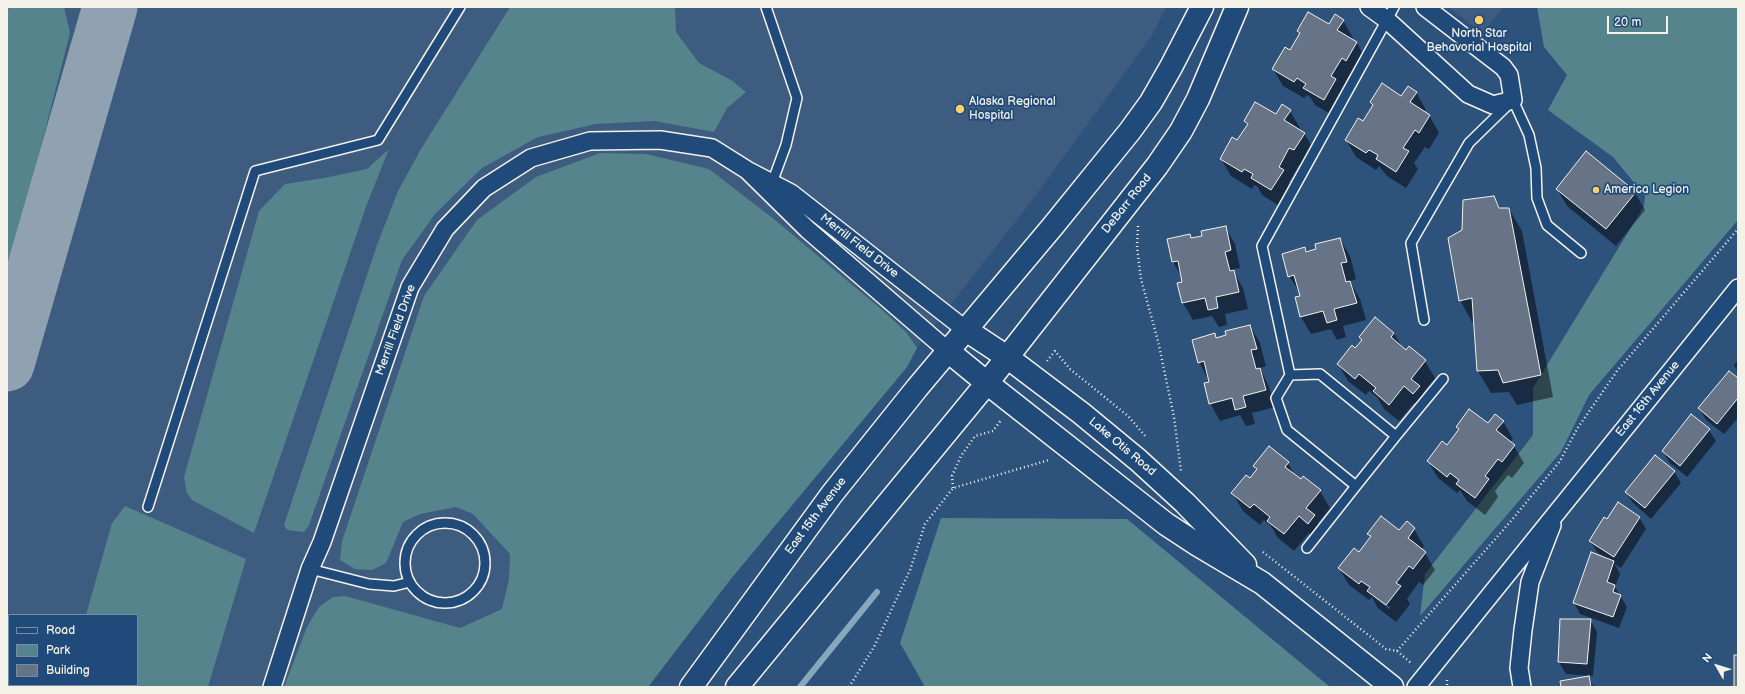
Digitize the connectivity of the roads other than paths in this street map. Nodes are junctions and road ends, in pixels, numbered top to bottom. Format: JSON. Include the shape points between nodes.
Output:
{"nodes":[{"id":1,"x":460,"y":7,"type":"edge"},
{"id":2,"x":766,"y":7,"type":"edge"},
{"id":3,"x":1202,"y":7,"type":"edge"},
{"id":4,"x":1237,"y":7,"type":"edge"},
{"id":5,"x":1369,"y":7,"type":"edge"},
{"id":6,"x":1425,"y":7,"type":"edge"},
{"id":7,"x":1391,"y":13,"type":"edge"},
{"id":8,"x":1513,"y":100,"type":"junction"},
{"id":9,"x":747,"y":170,"type":"junction"},
{"id":10,"x":772,"y":183,"type":"junction"},
{"id":11,"x":1581,"y":253,"type":"dead end"},
{"id":12,"x":1738,"y":288,"type":"edge"},
{"id":13,"x":1424,"y":320,"type":"dead end"},
{"id":14,"x":966,"y":330,"type":"junction"},
{"id":15,"x":948,"y":351,"type":"junction"},
{"id":16,"x":1007,"y":357,"type":"junction"},
{"id":17,"x":1290,"y":375,"type":"junction"},
{"id":18,"x":1444,"y":379,"type":"dead end"},
{"id":19,"x":986,"y":383,"type":"junction"},
{"id":20,"x":1396,"y":436,"type":"junction"},
{"id":21,"x":1356,"y":486,"type":"junction"},
{"id":22,"x":148,"y":507,"type":"dead end"},
{"id":23,"x":1558,"y":510,"type":"junction"},
{"id":24,"x":1307,"y":548,"type":"dead end"},
{"id":25,"x":310,"y":569,"type":"junction"},
{"id":26,"x":410,"y":582,"type":"junction"},
{"id":27,"x":1262,"y":583,"type":"junction"},
{"id":28,"x":1421,"y":681,"type":"edge"},
{"id":29,"x":272,"y":687,"type":"edge"},
{"id":30,"x":691,"y":687,"type":"edge"},
{"id":31,"x":737,"y":687,"type":"edge"},
{"id":32,"x":1392,"y":687,"type":"edge"},
{"id":33,"x":1522,"y":687,"type":"edge"}],
"edges":[{"from":1,"to":22,"type":"lane","via":[[378,140],[255,171]]},
{"from":2,"to":10,"type":"lane","via":[[796,98],[786,145]]},
{"from":3,"to":14,"type":"main road","via":[[1172,67],[1130,131]]},
{"from":4,"to":16,"type":"main road","name":"DeBarr Road","via":[[1198,99],[1181,131],[1157,166]]},
{"from":5,"to":7,"type":"street"},
{"from":6,"to":8,"type":"street","via":[[1503,67],[1509,75]]},
{"from":7,"to":8,"type":"street","via":[[1468,94],[1492,104]]},
{"from":7,"to":17,"type":"lane","via":[[1262,246]]},
{"from":8,"to":11,"type":"lane","via":[[1529,135],[1536,168],[1537,198],[1547,226]]},
{"from":8,"to":13,"type":"lane","via":[[1469,143],[1411,243]]},
{"from":9,"to":10,"type":"street","name":"Merrill Field Drive"},
{"from":9,"to":15,"type":"street","name":"Merrill Field Drive","via":[[808,230]]},
{"from":9,"to":25,"type":"street","name":"Merrill Field Drive","via":[[712,148],[660,140],[590,141],[531,158],[484,188],[445,229],[410,287],[322,542]]},
{"from":10,"to":14,"type":"street","name":"Merrill Field Drive","via":[[791,193]]},
{"from":12,"to":23,"type":"street","name":"East 16th Avenue"},
{"from":14,"to":15,"type":"main road"},
{"from":14,"to":16,"type":"main road","name":"Lake Otis Road"},
{"from":15,"to":19,"type":"main road","name":"Lake Otis Road"},
{"from":15,"to":30,"type":"main road","name":"East 15th Avenue","via":[[832,494]]},
{"from":16,"to":19,"type":"main road","name":"DeBarr Road"},
{"from":16,"to":27,"type":"main road","name":"Lake Otis Road","via":[[1138,460],[1185,503]]},
{"from":17,"to":20,"type":"lane","via":[[1320,374]]},
{"from":17,"to":21,"type":"lane","via":[[1276,398],[1287,430]]},
{"from":18,"to":20,"type":"lane"},
{"from":19,"to":27,"type":"main road","name":"Lake Otis Road","via":[[1166,524]]},
{"from":19,"to":31,"type":"main road"},
{"from":20,"to":21,"type":"lane"},
{"from":21,"to":24,"type":"lane"},
{"from":23,"to":28,"type":"street","name":"East 16th Avenue"},
{"from":23,"to":33,"type":"street","name":"East 16th Avenue","via":[[1530,582],[1519,668]]},
{"from":25,"to":26,"type":"lane","via":[[369,584],[386,586]]},
{"from":25,"to":29,"type":"street","name":"Merrill Field Drive"},
{"from":26,"to":26,"type":"lane","via":[[418,593],[434,602],[447,604],[465,599],[479,586],[484,574],[486,560],[482,547],[474,535],[462,527],[442,523],[429,527],[412,540],[407,552],[405,564]]},
{"from":27,"to":32,"type":"main road","name":"Lake Otis Road"}]}
